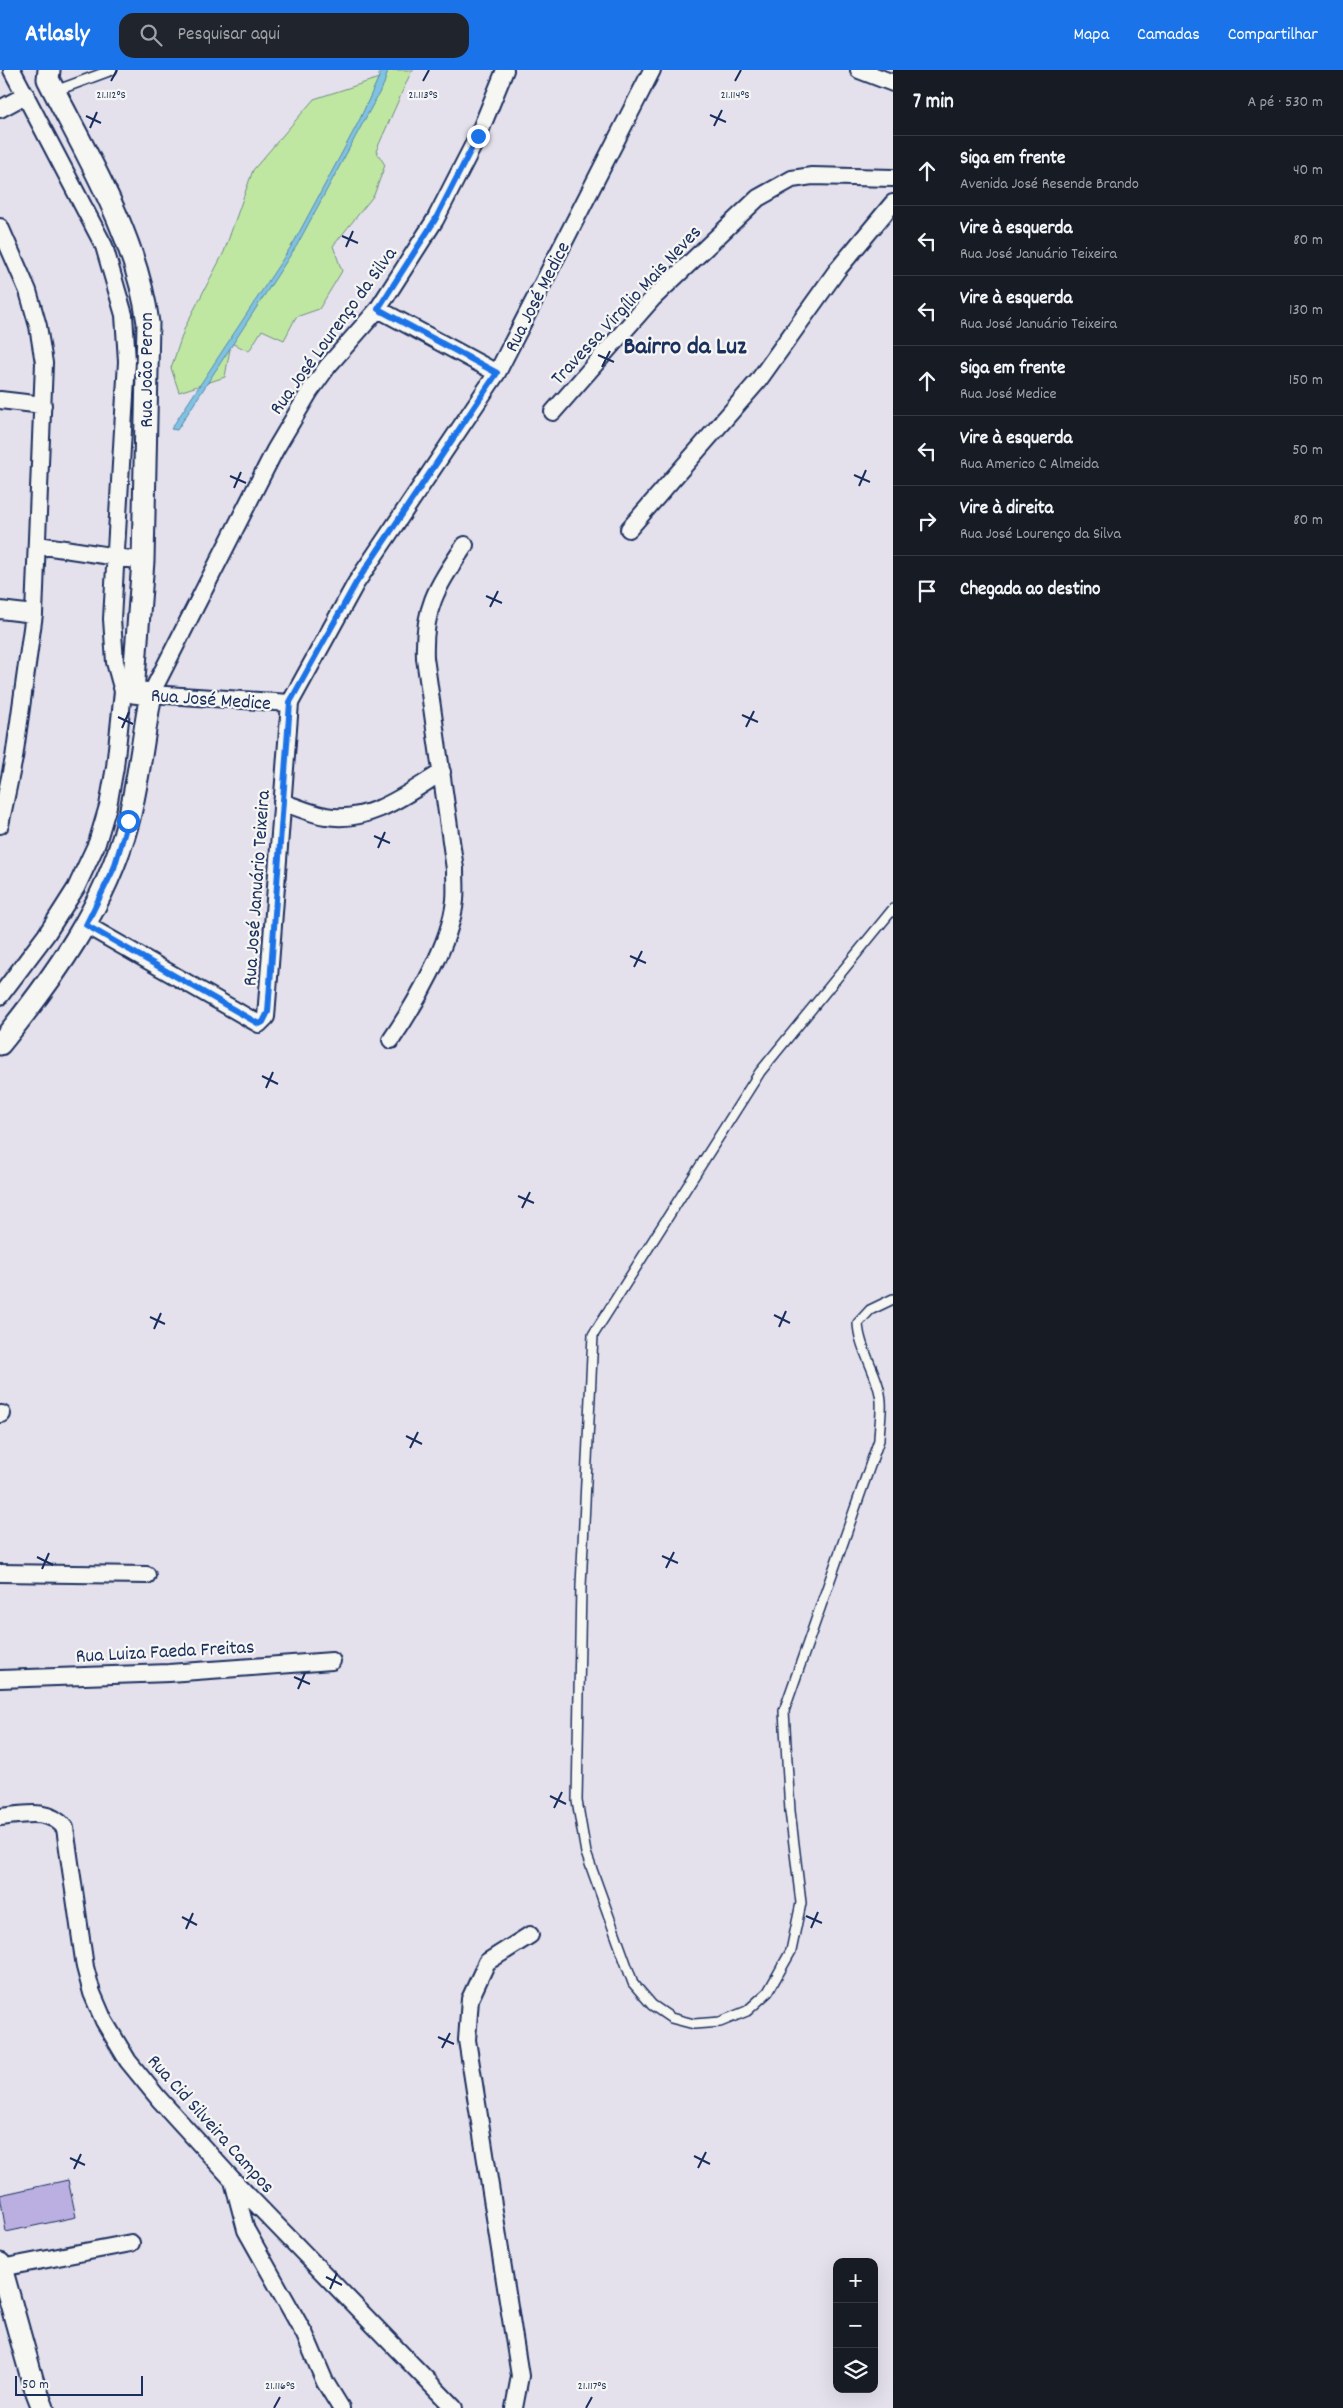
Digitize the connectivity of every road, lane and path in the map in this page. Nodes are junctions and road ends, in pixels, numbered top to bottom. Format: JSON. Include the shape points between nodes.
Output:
{"nodes":[{"id":1,"x":12,"y":70,"type":"edge"},
{"id":2,"x":112,"y":70,"type":"edge"},
{"id":3,"x":505,"y":70,"type":"edge"},
{"id":4,"x":652,"y":70,"type":"edge"},
{"id":5,"x":859,"y":70,"type":"edge"},
{"id":6,"x":49,"y":78,"type":"edge"},
{"id":7,"x":893,"y":83,"type":"edge"},
{"id":8,"x":26,"y":95,"type":"junction"},
{"id":9,"x":0,"y":109,"type":"edge"},
{"id":10,"x":893,"y":178,"type":"edge"},
{"id":11,"x":893,"y":203,"type":"edge"},
{"id":12,"x":0,"y":227,"type":"edge"},
{"id":13,"x":378,"y":309,"type":"junction"},
{"id":14,"x":497,"y":373,"type":"junction"},
{"id":15,"x":0,"y":400,"type":"edge"},
{"id":16,"x":43,"y":405,"type":"junction"},
{"id":17,"x":553,"y":412,"type":"dead end"},
{"id":18,"x":629,"y":528,"type":"dead end"},
{"id":19,"x":38,"y":545,"type":"junction"},
{"id":20,"x":465,"y":545,"type":"dead end"},
{"id":21,"x":116,"y":557,"type":"junction"},
{"id":22,"x":142,"y":561,"type":"junction"},
{"id":23,"x":0,"y":610,"type":"edge"},
{"id":24,"x":34,"y":614,"type":"junction"},
{"id":25,"x":136,"y":692,"type":"junction"},
{"id":26,"x":290,"y":702,"type":"junction"},
{"id":27,"x":442,"y":772,"type":"junction"},
{"id":28,"x":282,"y":802,"type":"junction"},
{"id":29,"x":0,"y":825,"type":"edge"},
{"id":30,"x":893,"y":909,"type":"edge"},
{"id":31,"x":86,"y":925,"type":"junction"},
{"id":32,"x":0,"y":996,"type":"edge"},
{"id":33,"x":391,"y":1040,"type":"dead end"},
{"id":34,"x":0,"y":1044,"type":"edge"},
{"id":35,"x":893,"y":1299,"type":"edge"},
{"id":36,"x":0,"y":1573,"type":"edge"},
{"id":37,"x":147,"y":1575,"type":"dead end"},
{"id":38,"x":332,"y":1661,"type":"dead end"},
{"id":39,"x":0,"y":1680,"type":"edge"},
{"id":40,"x":0,"y":1818,"type":"edge"},
{"id":41,"x":530,"y":1935,"type":"dead end"},
{"id":42,"x":232,"y":2179,"type":"junction"},
{"id":43,"x":131,"y":2243,"type":"dead end"},
{"id":44,"x":0,"y":2266,"type":"edge"},
{"id":45,"x":43,"y":2408,"type":"edge"},
{"id":46,"x":341,"y":2408,"type":"edge"},
{"id":47,"x":454,"y":2408,"type":"edge"},
{"id":48,"x":514,"y":2408,"type":"edge"}],
"edges":[{"from":1,"to":8,"type":"street"},
{"from":2,"to":6,"type":"lane"},
{"from":3,"to":13,"type":"street","name":"Rua José Lourenço da Silva","via":[[478,136],[435,220]]},
{"from":4,"to":14,"type":"street","name":"Rua José Medice"},
{"from":5,"to":7,"type":"street"},
{"from":6,"to":22,"type":"street","name":"Rua João Peron","via":[[121,227],[144,292],[148,323]]},
{"from":8,"to":9,"type":"street"},
{"from":8,"to":21,"type":"street","via":[[104,246],[124,314],[127,361]]},
{"from":10,"to":17,"type":"street","name":"Travessa Virgílio Mais Neves","via":[[812,176],[792,179],[758,198],[653,298]]},
{"from":11,"to":18,"type":"street","via":[[838,268],[758,382]]},
{"from":12,"to":16,"type":"street","via":[[28,291],[38,326],[44,363]]},
{"from":13,"to":14,"type":"street"},
{"from":13,"to":25,"type":"street","name":"Rua José Lourenço da Silva","via":[[310,391]]},
{"from":14,"to":26,"type":"street","name":"Rua José Medice","via":[[356,583]]},
{"from":15,"to":16,"type":"street"},
{"from":16,"to":19,"type":"street"},
{"from":19,"to":21,"type":"street"},
{"from":19,"to":24,"type":"street"},
{"from":20,"to":27,"type":"street","via":[[438,587],[430,604],[424,632]]},
{"from":21,"to":22,"type":"street"},
{"from":21,"to":25,"type":"street","via":[[112,643],[115,662]]},
{"from":22,"to":25,"type":"street","name":"Rua João Peron"},
{"from":23,"to":24,"type":"street"},
{"from":24,"to":29,"type":"street","via":[[14,758]]},
{"from":25,"to":26,"type":"street","name":"Rua José Medice"},
{"from":25,"to":31,"type":"street","name":"Rua João Peron","via":[[128,821],[114,868]]},
{"from":25,"to":32,"type":"street","via":[[97,843],[76,888]]},
{"from":26,"to":28,"type":"street","name":"Rua José Januário Teixeira"},
{"from":27,"to":28,"type":"street","via":[[380,810],[361,814],[326,816]]},
{"from":27,"to":33,"type":"street","via":[[456,869],[455,901],[431,971]]},
{"from":28,"to":31,"type":"street","name":"Rua José Januário Teixeira","via":[[268,1012],[263,1022],[259,1024]]},
{"from":30,"to":35,"type":"lane","via":[[760,1072],[593,1335],[581,1586],[577,1800],[586,1853],[633,1983],[652,2005],[671,2018],[694,2024],[720,2022],[748,2010],[768,1992],[791,1951],[802,1903],[790,1811],[784,1711],[878,1440],[881,1401],[859,1338],[858,1323],[870,1310]]},
{"from":31,"to":34,"type":"street","name":"Rua João Peron"},
{"from":36,"to":37,"type":"street"},
{"from":38,"to":39,"type":"street","name":"Rua Luiza Faeda Freitas","via":[[169,1673]]},
{"from":40,"to":42,"type":"street","name":"Rua Cid Silveira Campos","via":[[42,1813],[60,1822],[67,1834],[85,1967],[104,2021],[128,2061]]},
{"from":41,"to":48,"type":"street","via":[[487,1962],[470,1999],[466,2040],[520,2376]]},
{"from":42,"to":46,"type":"street","via":[[246,2230],[305,2335],[325,2382]]},
{"from":42,"to":47,"type":"street","name":"Rua Cid Silveira Campos"},
{"from":43,"to":44,"type":"street"},
{"from":44,"to":45,"type":"street"}]}
